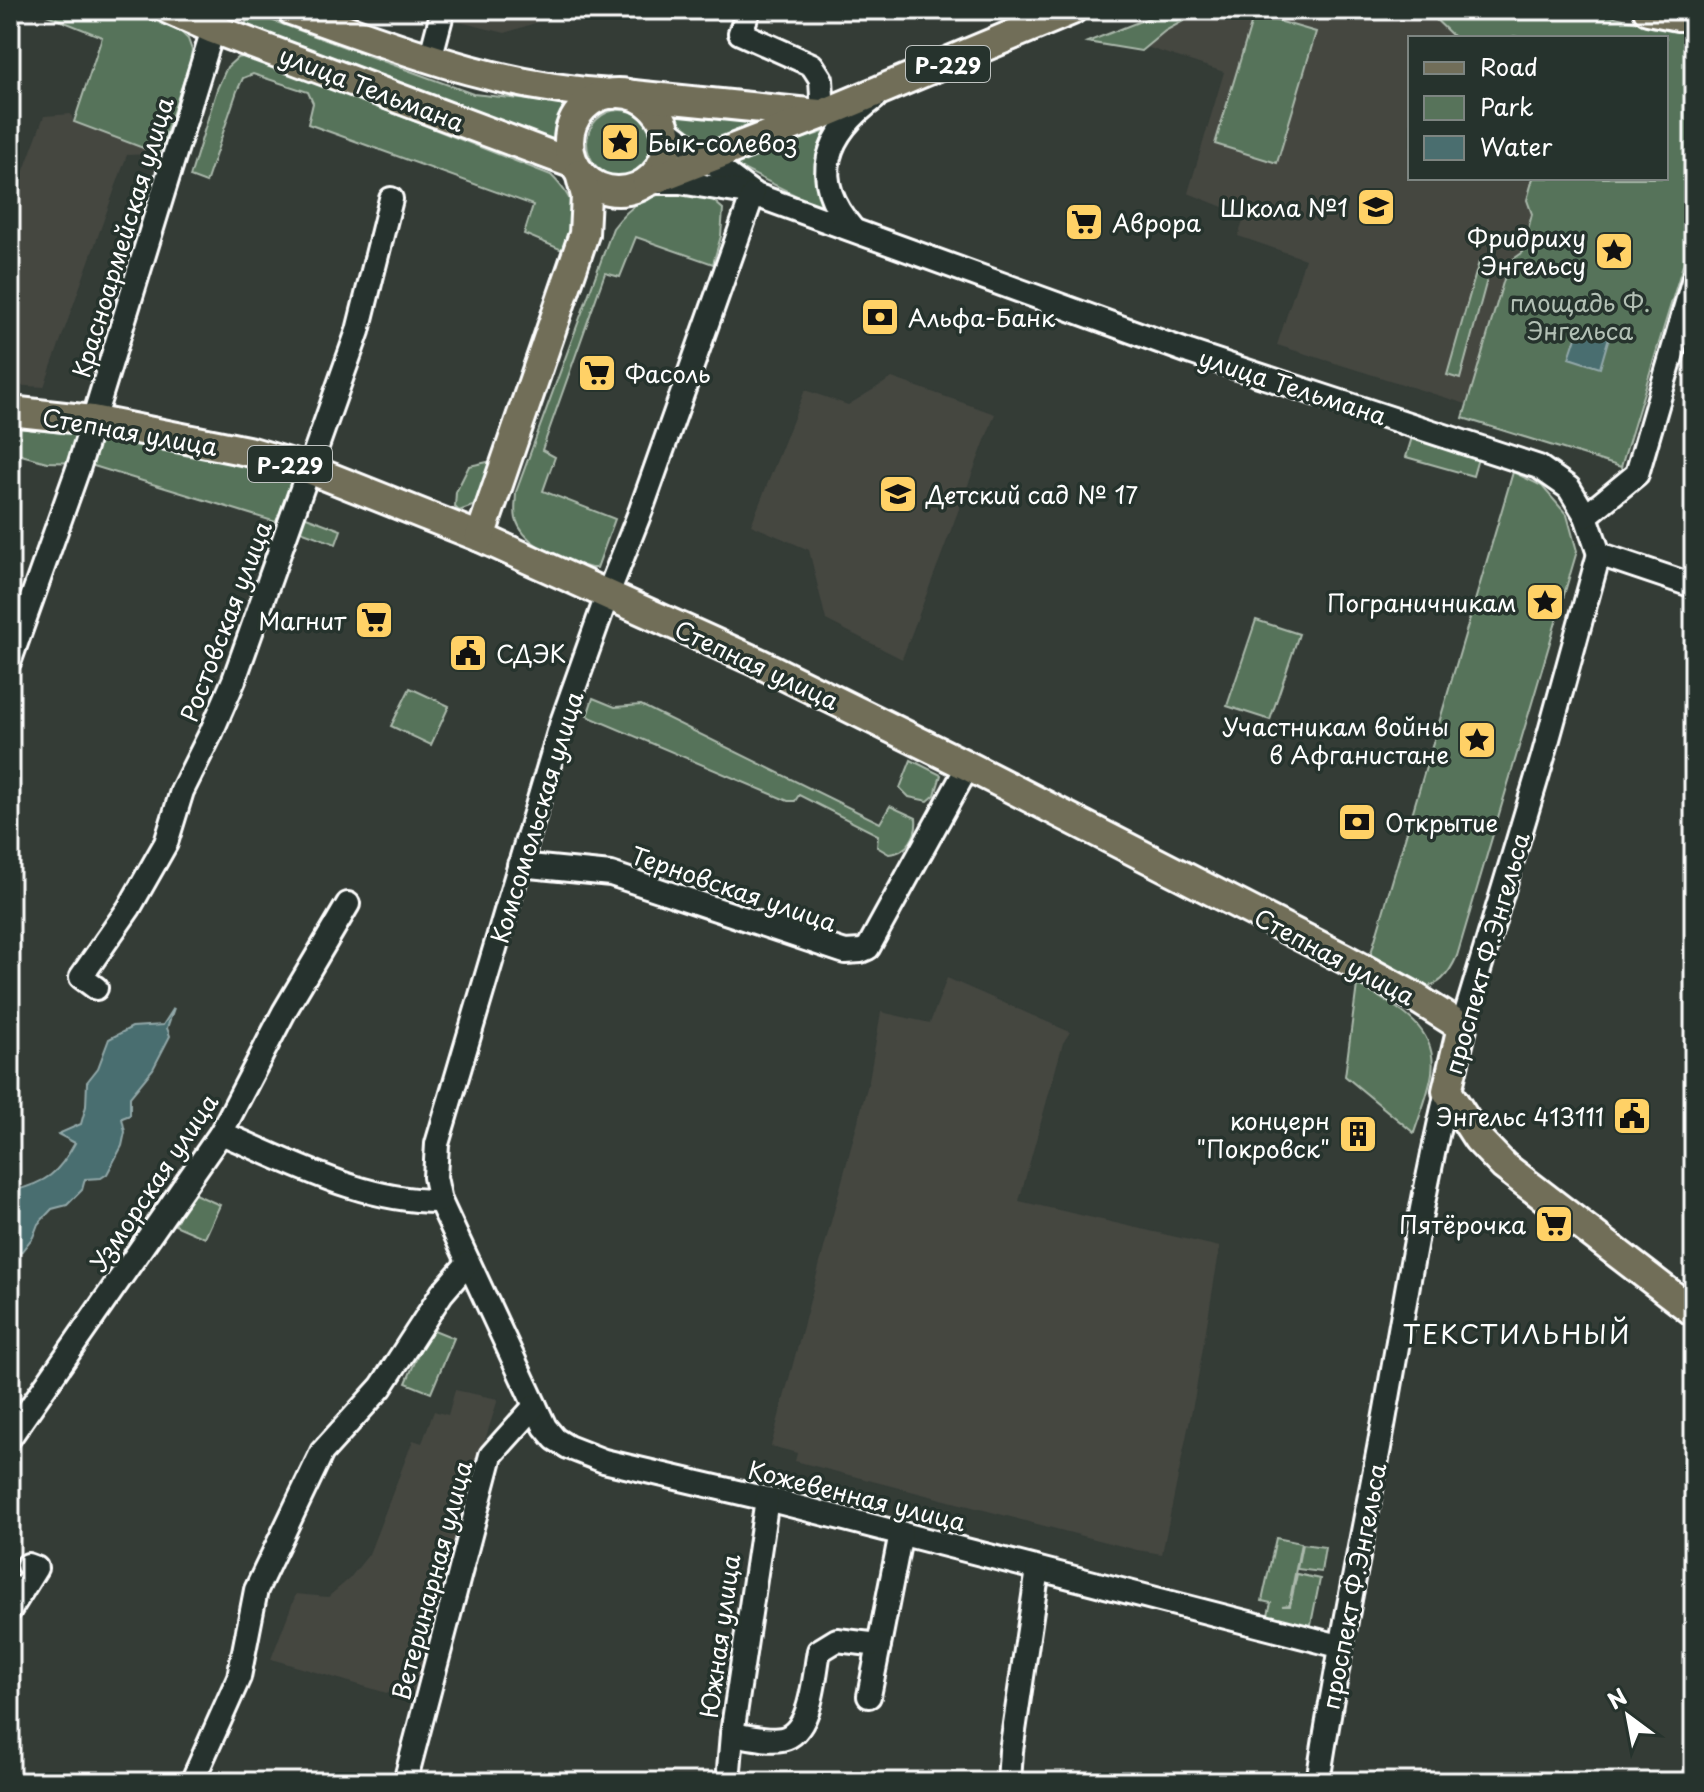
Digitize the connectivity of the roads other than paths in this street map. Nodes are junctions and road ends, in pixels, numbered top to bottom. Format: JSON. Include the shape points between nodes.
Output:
{"nodes":[{"id":1,"x":170,"y":10,"type":"edge"},
{"id":2,"x":291,"y":10,"type":"edge"},
{"id":3,"x":443,"y":10,"type":"edge"},
{"id":4,"x":749,"y":10,"type":"edge"},
{"id":5,"x":1072,"y":10,"type":"edge"},
{"id":6,"x":1648,"y":10,"type":"edge"},
{"id":7,"x":1694,"y":15,"type":"edge"},
{"id":8,"x":216,"y":20,"type":"edge"},
{"id":9,"x":430,"y":59,"type":"junction"},
{"id":10,"x":891,"y":86,"type":"junction"},
{"id":11,"x":619,"y":94,"type":"junction"},
{"id":12,"x":823,"y":114,"type":"junction"},
{"id":13,"x":665,"y":128,"type":"junction"},
{"id":14,"x":708,"y":159,"type":"junction"},
{"id":15,"x":577,"y":169,"type":"junction"},
{"id":16,"x":633,"y":187,"type":"junction"},
{"id":17,"x":753,"y":194,"type":"junction"},
{"id":18,"x":391,"y":199,"type":"dead end"},
{"id":19,"x":852,"y":228,"type":"junction"},
{"id":20,"x":584,"y":234,"type":"junction"},
{"id":21,"x":1694,"y":278,"type":"edge"},
{"id":22,"x":10,"y":411,"type":"edge"},
{"id":23,"x":92,"y":420,"type":"junction"},
{"id":24,"x":309,"y":469,"type":"junction"},
{"id":25,"x":1586,"y":516,"type":"junction"},
{"id":26,"x":480,"y":537,"type":"junction"},
{"id":27,"x":1599,"y":554,"type":"junction"},
{"id":28,"x":1694,"y":586,"type":"edge"},
{"id":29,"x":607,"y":596,"type":"junction"},
{"id":30,"x":10,"y":660,"type":"edge"},
{"id":31,"x":968,"y":766,"type":"junction"},
{"id":32,"x":519,"y":865,"type":"junction"},
{"id":33,"x":348,"y":904,"type":"dead end"},
{"id":34,"x":96,"y":988,"type":"dead end"},
{"id":35,"x":1462,"y":1027,"type":"junction"},
{"id":36,"x":1454,"y":1062,"type":"junction"},
{"id":37,"x":1447,"y":1091,"type":"junction"},
{"id":38,"x":221,"y":1133,"type":"junction"},
{"id":39,"x":440,"y":1201,"type":"junction"},
{"id":40,"x":468,"y":1263,"type":"junction"},
{"id":41,"x":1694,"y":1288,"type":"edge"},
{"id":42,"x":1694,"y":1312,"type":"edge"},
{"id":43,"x":535,"y":1406,"type":"junction"},
{"id":44,"x":10,"y":1437,"type":"edge"},
{"id":45,"x":767,"y":1499,"type":"junction"},
{"id":46,"x":901,"y":1533,"type":"junction"},
{"id":47,"x":28,"y":1565,"type":"dead end"},
{"id":48,"x":1038,"y":1569,"type":"junction"},
{"id":49,"x":10,"y":1610,"type":"edge"},
{"id":50,"x":879,"y":1645,"type":"junction"},
{"id":51,"x":1339,"y":1646,"type":"junction"},
{"id":52,"x":869,"y":1696,"type":"dead end"},
{"id":53,"x":732,"y":1734,"type":"junction"},
{"id":54,"x":192,"y":1782,"type":"edge"},
{"id":55,"x":405,"y":1782,"type":"edge"},
{"id":56,"x":728,"y":1782,"type":"edge"},
{"id":57,"x":1009,"y":1782,"type":"edge"},
{"id":58,"x":1318,"y":1782,"type":"edge"}],
"edges":[{"from":1,"to":8,"type":"main road","name":"улица Тельмана"},
{"from":2,"to":9,"type":"main road","name":"улица Тельмана"},
{"from":3,"to":9,"type":"street"},
{"from":4,"to":12,"type":"street","via":[[740,33],[812,65],[821,79]]},
{"from":5,"to":10,"type":"main road","number":"Р-229"},
{"from":6,"to":7,"type":"main road"},
{"from":8,"to":15,"type":"main road","name":"улица Тельмана"},
{"from":8,"to":23,"type":"street","name":"Красноармейская улица"},
{"from":9,"to":11,"type":"main road","name":"улица Тельмана","via":[[566,91]]},
{"from":10,"to":12,"type":"main road","number":"Р-229"},
{"from":10,"to":19,"type":"street","via":[[861,109],[828,159],[830,198]]},
{"from":11,"to":12,"type":"main road","number":"Р-229"},
{"from":11,"to":13,"type":"main road","name":"улица Тельмана","via":[[645,102]]},
{"from":11,"to":15,"type":"main road","number":"Р-229","via":[[599,97],[575,119],[569,146]]},
{"from":12,"to":14,"type":"main road","number":"Р-229"},
{"from":13,"to":14,"type":"street","name":"улица Тельмана"},
{"from":13,"to":16,"type":"main road","number":"Р-229","via":[[665,157],[658,170]]},
{"from":14,"to":16,"type":"main road","number":"Р-229"},
{"from":14,"to":17,"type":"street","name":"улица Тельмана"},
{"from":15,"to":16,"type":"main road","name":"улица Тельмана","via":[[600,188]]},
{"from":15,"to":20,"type":"main road","number":"Р-229","via":[[586,196]]},
{"from":16,"to":17,"type":"street","name":"улица Тельмана","via":[[680,182]]},
{"from":16,"to":20,"type":"main road","number":"Р-229"},
{"from":17,"to":19,"type":"street","name":"улица Тельмана"},
{"from":17,"to":29,"type":"street","name":"Комсомольская улица"},
{"from":18,"to":24,"type":"street","name":"Ростовская улица","via":[[358,331]]},
{"from":19,"to":25,"type":"street","name":"улица Тельмана","via":[[1189,352],[1539,467],[1569,488]]},
{"from":20,"to":26,"type":"main road","number":"Р-229"},
{"from":21,"to":25,"type":"street","via":[[1637,474]]},
{"from":22,"to":23,"type":"main road","name":"Степная улица","number":"Р-229"},
{"from":23,"to":24,"type":"main road","name":"Степная улица","number":"Р-229","via":[[252,452]]},
{"from":23,"to":30,"type":"street","name":"Красноармейская улица"},
{"from":24,"to":26,"type":"main road","name":"Степная улица","number":"Р-229"},
{"from":24,"to":34,"type":"street","name":"Ростовская улица","via":[[234,680],[182,791],[166,843],[81,977]]},
{"from":25,"to":27,"type":"street","name":"улица Тельмана"},
{"from":26,"to":29,"type":"main road","name":"Степная улица"},
{"from":27,"to":28,"type":"street"},
{"from":27,"to":35,"type":"street","name":"проспект Ф.Энгельса"},
{"from":29,"to":31,"type":"main road","name":"Степная улица","via":[[759,663]]},
{"from":29,"to":32,"type":"street","name":"Комсомольская улица"},
{"from":31,"to":32,"type":"street","name":"Терновская улица","via":[[868,948],[861,951],[845,952],[611,874]]},
{"from":31,"to":35,"type":"main road","name":"Степная улица","via":[[1345,959]]},
{"from":32,"to":39,"type":"street","name":"Комсомольская улица","via":[[437,1144]]},
{"from":33,"to":38,"type":"street","name":"Узморская улица"},
{"from":35,"to":36,"type":"main road","name":"проспект Ф.Энгельса"},
{"from":36,"to":37,"type":"main road","name":"проспект Ф.Энгельса"},
{"from":36,"to":41,"type":"main road","via":[[1489,1122],[1515,1149]]},
{"from":37,"to":42,"type":"main road","via":[[1478,1139],[1504,1166]]},
{"from":37,"to":51,"type":"street","name":"проспект Ф.Энгельса"},
{"from":38,"to":39,"type":"street","via":[[350,1187],[413,1201]]},
{"from":38,"to":44,"type":"street","name":"Узморская улица"},
{"from":39,"to":40,"type":"street","name":"Комсомольская улица"},
{"from":40,"to":43,"type":"street","name":"Кожевенная улица"},
{"from":40,"to":54,"type":"street","via":[[442,1293],[381,1387],[322,1452],[256,1590],[239,1677]]},
{"from":43,"to":45,"type":"street","name":"Кожевенная улица","via":[[545,1427],[568,1447],[604,1461]]},
{"from":43,"to":55,"type":"street","name":"Ветеринарная улица","via":[[491,1455]]},
{"from":45,"to":46,"type":"street","name":"Кожевенная улица"},
{"from":45,"to":53,"type":"street","name":"Южная улица"},
{"from":46,"to":48,"type":"street","name":"Кожевенная улица"},
{"from":46,"to":50,"type":"street"},
{"from":47,"to":49,"type":"street","via":[[36,1568]]},
{"from":48,"to":51,"type":"street","name":"Кожевенная улица"},
{"from":48,"to":57,"type":"street"},
{"from":50,"to":52,"type":"street"},
{"from":50,"to":53,"type":"street","via":[[837,1640],[819,1651],[806,1716],[790,1735],[781,1739]]},
{"from":51,"to":58,"type":"street","name":"проспект Ф.Энгельса"},
{"from":53,"to":56,"type":"street","name":"Южная улица"}]}
